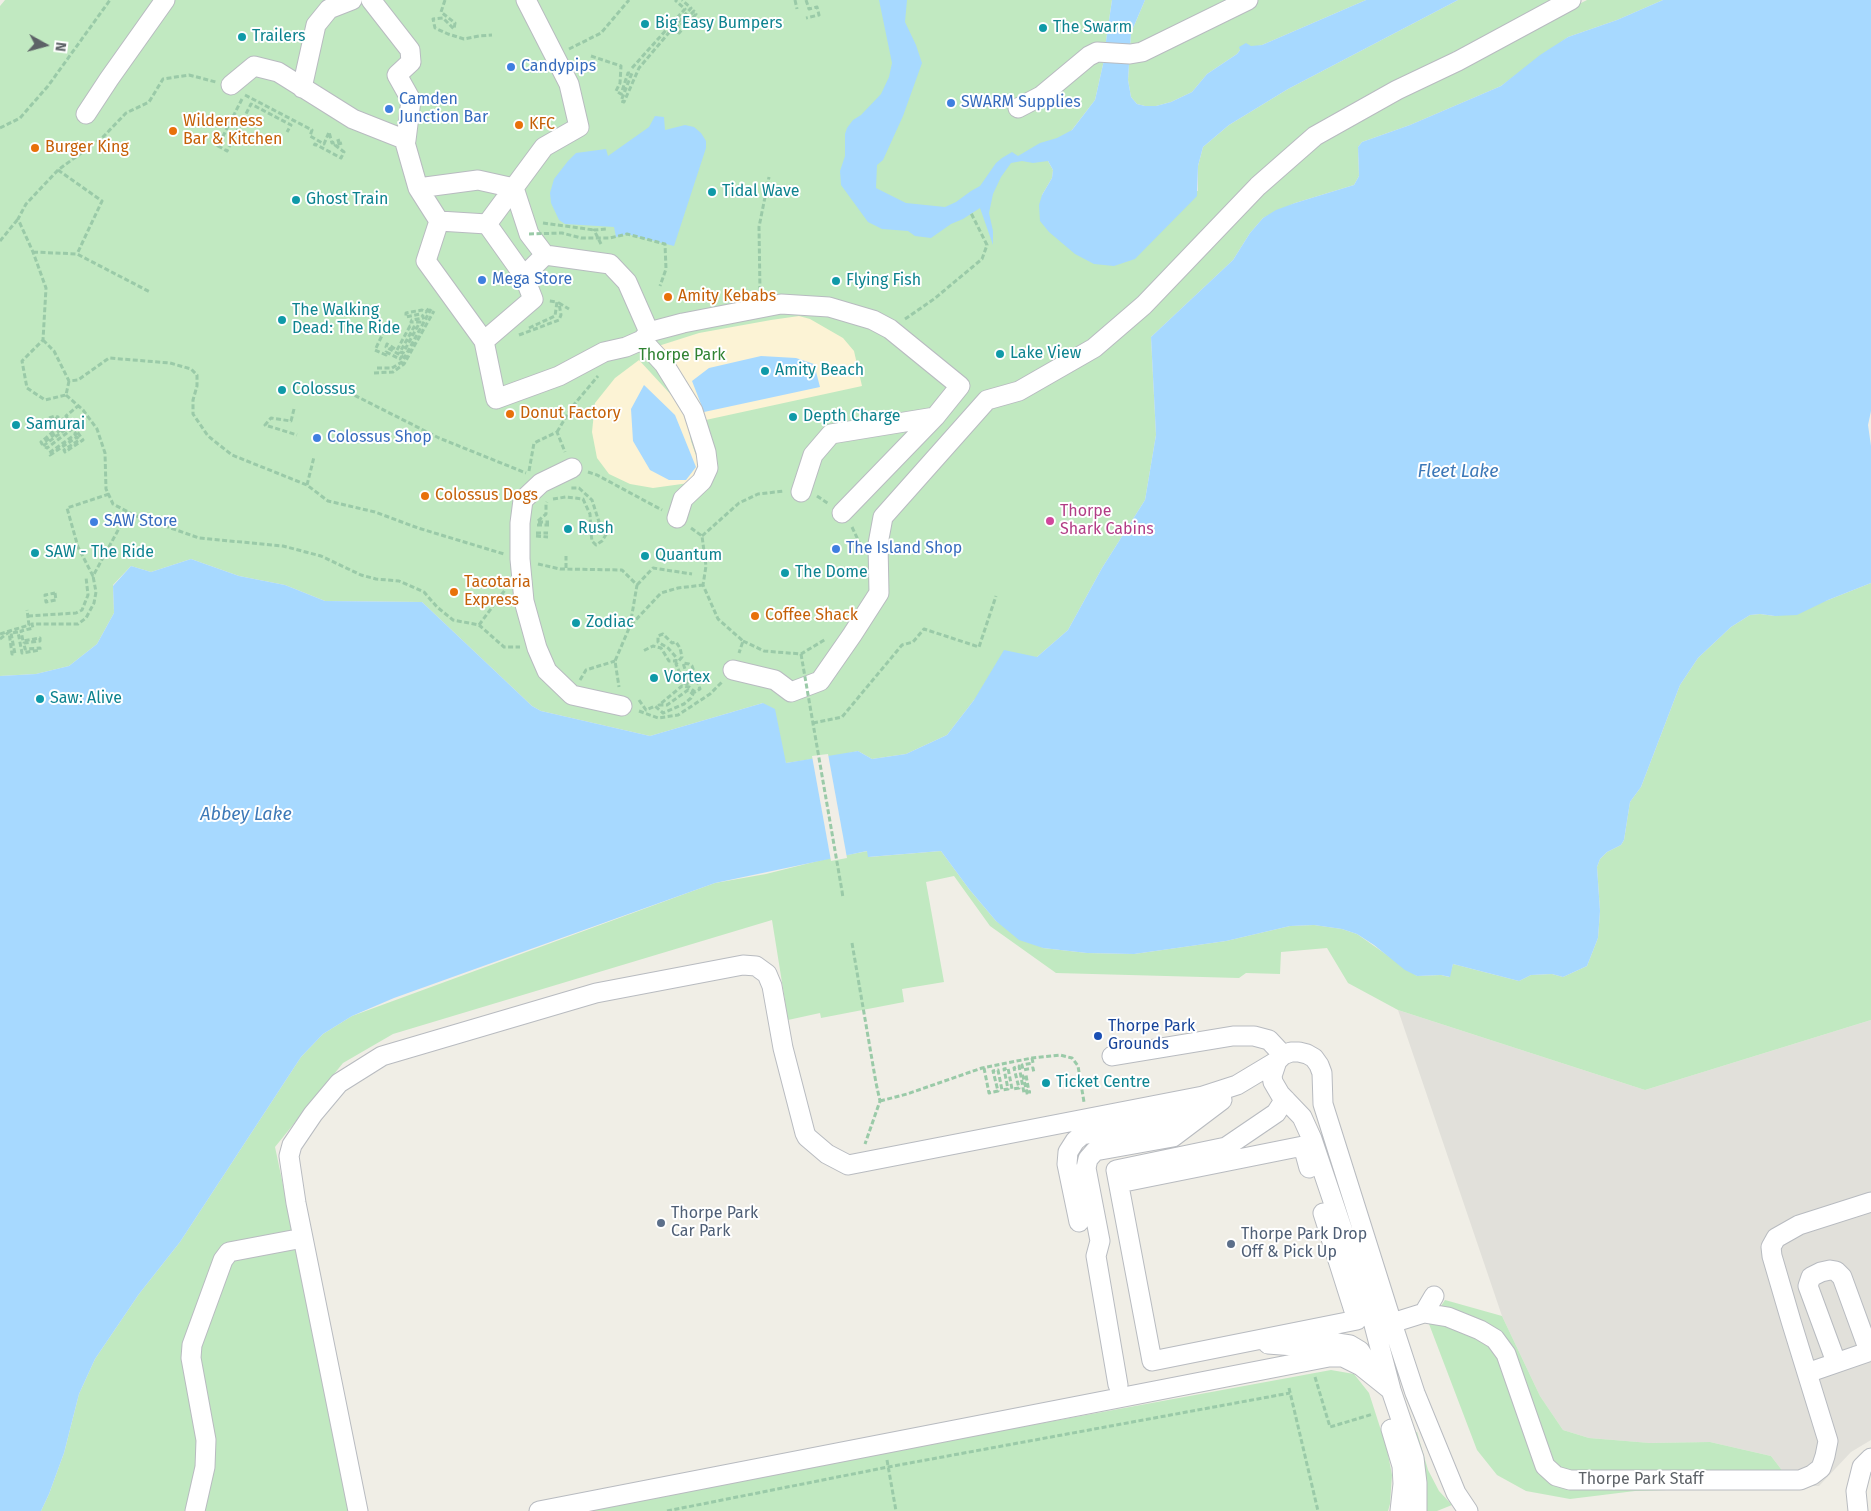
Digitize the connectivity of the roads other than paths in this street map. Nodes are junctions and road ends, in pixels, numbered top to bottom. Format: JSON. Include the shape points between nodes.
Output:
{"nodes":[{"id":1,"x":165,"y":0,"type":"edge"},
{"id":2,"x":352,"y":0,"type":"edge"},
{"id":3,"x":371,"y":0,"type":"edge"},
{"id":4,"x":526,"y":0,"type":"edge"},
{"id":5,"x":1248,"y":0,"type":"edge"},
{"id":6,"x":1571,"y":0,"type":"edge"},
{"id":7,"x":231,"y":85,"type":"road end"},
{"id":8,"x":302,"y":88,"type":"junction"},
{"id":9,"x":1018,"y":108,"type":"dead end"},
{"id":10,"x":86,"y":114,"type":"dead end"},
{"id":11,"x":404,"y":139,"type":"junction"},
{"id":12,"x":418,"y":188,"type":"junction"},
{"id":13,"x":514,"y":188,"type":"junction"},
{"id":14,"x":439,"y":221,"type":"junction"},
{"id":15,"x":487,"y":224,"type":"junction"},
{"id":16,"x":545,"y":255,"type":"junction"},
{"id":17,"x":524,"y":276,"type":"junction"},
{"id":18,"x":646,"y":336,"type":"junction"},
{"id":19,"x":484,"y":341,"type":"junction"},
{"id":20,"x":960,"y":386,"type":"junction"},
{"id":21,"x":987,"y":400,"type":"junction"},
{"id":22,"x":935,"y":417,"type":"junction"},
{"id":23,"x":572,"y":468,"type":"road end"},
{"id":24,"x":800,"y":492,"type":"road end"},
{"id":25,"x":842,"y":513,"type":"road end"},
{"id":26,"x":677,"y":518,"type":"road end"},
{"id":27,"x":733,"y":670,"type":"road end"},
{"id":28,"x":622,"y":706,"type":"road end"},
{"id":29,"x":1112,"y":1056,"type":"dead end"},
{"id":30,"x":1277,"y":1064,"type":"junction"},
{"id":31,"x":1285,"y":1099,"type":"junction"},
{"id":32,"x":1222,"y":1100,"type":"junction"},
{"id":33,"x":1204,"y":1103,"type":"junction"},
{"id":34,"x":1117,"y":1177,"type":"junction"},
{"id":35,"x":1871,"y":1202,"type":"edge"},
{"id":36,"x":1079,"y":1222,"type":"dead end"},
{"id":37,"x":303,"y":1238,"type":"junction"},
{"id":38,"x":1090,"y":1279,"type":"dead end"},
{"id":39,"x":1434,"y":1296,"type":"dead end"},
{"id":40,"x":1424,"y":1313,"type":"junction"},
{"id":41,"x":1392,"y":1323,"type":"junction"},
{"id":42,"x":1244,"y":1342,"type":"junction"},
{"id":43,"x":1870,"y":1351,"type":"edge"},
{"id":44,"x":1836,"y":1362,"type":"junction"},
{"id":45,"x":1807,"y":1373,"type":"junction"},
{"id":46,"x":1376,"y":1377,"type":"junction"},
{"id":47,"x":1118,"y":1385,"type":"dead end"},
{"id":48,"x":1391,"y":1390,"type":"junction"},
{"id":49,"x":1871,"y":1458,"type":"edge"},
{"id":50,"x":195,"y":1511,"type":"edge"},
{"id":51,"x":358,"y":1511,"type":"edge"},
{"id":52,"x":539,"y":1511,"type":"edge"},
{"id":53,"x":1400,"y":1511,"type":"edge"},
{"id":54,"x":1417,"y":1511,"type":"edge"},
{"id":55,"x":1468,"y":1511,"type":"edge"},
{"id":56,"x":1858,"y":1511,"type":"edge"}],
"edges":[{"from":1,"to":10,"type":"street"},
{"from":2,"to":8,"type":"street","via":[[329,9],[316,25]]},
{"from":3,"to":11,"type":"street","via":[[410,50],[411,62],[397,75],[411,100]]},
{"from":4,"to":13,"type":"street","via":[[569,84],[579,127],[544,147]]},
{"from":5,"to":9,"type":"street","via":[[1142,52],[1130,54],[1130,43],[1106,41],[1105,52],[1089,56],[1041,96]]},
{"from":6,"to":21,"type":"street","via":[[1315,136],[1258,186],[1144,305],[1094,348],[1019,391]]},
{"from":7,"to":8,"type":"street","via":[[254,66],[278,72]]},
{"from":8,"to":11,"type":"street","via":[[353,119]]},
{"from":11,"to":12,"type":"street"},
{"from":12,"to":13,"type":"street","via":[[478,180]]},
{"from":12,"to":14,"type":"street"},
{"from":13,"to":15,"type":"street"},
{"from":13,"to":16,"type":"street","via":[[527,230]]},
{"from":14,"to":15,"type":"street"},
{"from":14,"to":19,"type":"street","via":[[426,261]]},
{"from":15,"to":17,"type":"street"},
{"from":16,"to":17,"type":"street"},
{"from":16,"to":18,"type":"street","via":[[610,264],[627,282]]},
{"from":17,"to":19,"type":"street","via":[[533,299]]},
{"from":18,"to":19,"type":"street","via":[[626,347],[604,352],[559,376],[496,399]]},
{"from":18,"to":20,"type":"street","via":[[684,323],[781,304],[829,307],[873,320],[890,329]]},
{"from":18,"to":26,"type":"street","via":[[693,410],[706,452],[708,468],[702,481],[683,499]]},
{"from":20,"to":21,"type":"street"},
{"from":20,"to":22,"type":"street"},
{"from":21,"to":27,"type":"street","via":[[883,517],[878,544],[878,593],[820,681],[791,692],[774,680]]},
{"from":22,"to":24,"type":"street","via":[[832,434],[813,455]]},
{"from":22,"to":25,"type":"street"},
{"from":23,"to":28,"type":"street","via":[[540,483],[523,500],[528,535],[520,564],[524,602],[536,648],[547,671],[572,695]]},
{"from":29,"to":30,"type":"street","via":[[1233,1036],[1254,1036],[1269,1040]]},
{"from":30,"to":31,"type":"street","via":[[1275,1089]]},
{"from":30,"to":32,"type":"street"},
{"from":30,"to":33,"type":"street"},
{"from":30,"to":41,"type":"street","via":[[1291,1052],[1299,1052],[1314,1058],[1319,1065],[1324,1104]]},
{"from":31,"to":34,"type":"street","via":[[1276,1113],[1226,1147]]},
{"from":31,"to":48,"type":"street","via":[[1302,1117],[1312,1139],[1372,1317]]},
{"from":32,"to":33,"type":"street"},
{"from":32,"to":47,"type":"street","via":[[1173,1137],[1095,1151],[1088,1159],[1086,1168],[1100,1241],[1096,1256]]},
{"from":33,"to":36,"type":"street","via":[[1151,1123],[1082,1135],[1075,1141],[1068,1152],[1067,1164]]},
{"from":33,"to":37,"type":"street","via":[[853,1167],[827,1154],[807,1137],[783,1048],[772,986],[767,974],[756,966],[743,965],[596,994],[382,1056],[339,1083],[292,1145],[289,1156],[291,1174]]},
{"from":33,"to":38,"type":"street","via":[[1173,1127],[1093,1143],[1078,1154],[1077,1166],[1089,1228],[1086,1250]]},
{"from":34,"to":42,"type":"street","via":[[1152,1361]]},
{"from":34,"to":42,"type":"street","via":[[1302,1146],[1357,1320]]},
{"from":35,"to":45,"type":"street","name":"Thorpe Park Staff","via":[[1799,1225],[1776,1238],[1771,1247]]},
{"from":37,"to":50,"type":"street","via":[[229,1252],[223,1260],[192,1345],[191,1358],[206,1440],[205,1467]]},
{"from":37,"to":51,"type":"street"},
{"from":39,"to":40,"type":"street"},
{"from":40,"to":41,"type":"street"},
{"from":40,"to":45,"type":"street","name":"Thorpe Park Staff","via":[[1448,1317],[1495,1339],[1506,1354],[1545,1466],[1556,1476],[1570,1480],[1800,1480],[1812,1476],[1821,1468],[1828,1442]]},
{"from":41,"to":55,"type":"street","via":[[1415,1393],[1456,1493]]},
{"from":42,"to":46,"type":"street","via":[[1308,1347],[1337,1343],[1350,1345],[1360,1351]]},
{"from":43,"to":44,"type":"street"},
{"from":43,"to":44,"type":"street","via":[[1842,1277],[1836,1271],[1821,1272],[1811,1277],[1808,1286]]},
{"from":44,"to":45,"type":"street"},
{"from":46,"to":48,"type":"street"},
{"from":46,"to":52,"type":"street","via":[[1343,1357],[1329,1358]]},
{"from":46,"to":53,"type":"street","via":[[1402,1466]]},
{"from":48,"to":54,"type":"street","via":[[1414,1458]]},
{"from":49,"to":56,"type":"street","via":[[1862,1467],[1856,1491]]}]}
